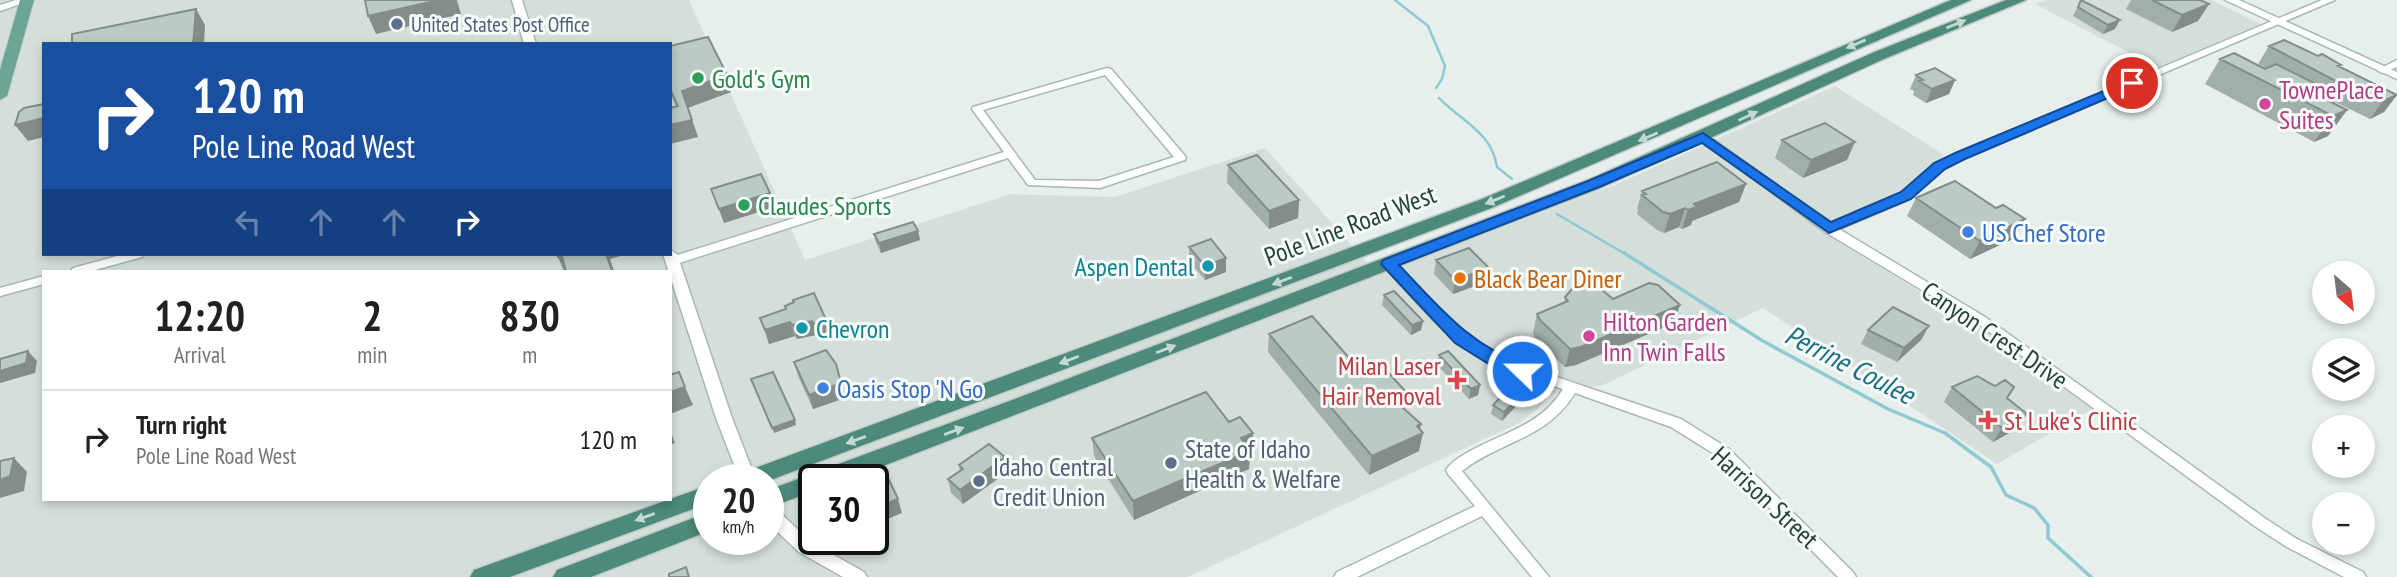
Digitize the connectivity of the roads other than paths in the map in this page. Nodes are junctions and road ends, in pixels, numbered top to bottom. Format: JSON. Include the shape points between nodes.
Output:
{"nodes":[{"id":1,"x":27,"y":0,"type":"edge"},
{"id":2,"x":517,"y":0,"type":"edge"},
{"id":3,"x":1964,"y":0,"type":"edge"},
{"id":4,"x":2019,"y":0,"type":"edge"},
{"id":5,"x":2230,"y":0,"type":"edge"},
{"id":6,"x":2324,"y":1,"type":"edge"},
{"id":7,"x":0,"y":8,"type":"edge"},
{"id":8,"x":2278,"y":22,"type":"junction"},
{"id":9,"x":529,"y":42,"type":"edge"},
{"id":10,"x":2397,"y":63,"type":"edge"},
{"id":11,"x":2382,"y":69,"type":"junction"},
{"id":12,"x":2397,"y":76,"type":"edge"},
{"id":13,"x":0,"y":96,"type":"edge"},
{"id":14,"x":1703,"y":137,"type":"junction"},
{"id":15,"x":1010,"y":153,"type":"junction"},
{"id":16,"x":1829,"y":229,"type":"junction"},
{"id":17,"x":131,"y":256,"type":"edge"},
{"id":18,"x":671,"y":257,"type":"edge"},
{"id":19,"x":1389,"y":264,"type":"junction"},
{"id":20,"x":81,"y":270,"type":"edge"},
{"id":21,"x":42,"y":281,"type":"edge"},
{"id":22,"x":0,"y":292,"type":"edge"},
{"id":23,"x":1572,"y":388,"type":"junction"},
{"id":24,"x":742,"y":464,"type":"edge"},
{"id":25,"x":863,"y":464,"type":"edge"},
{"id":26,"x":784,"y":466,"type":"edge"},
{"id":27,"x":693,"y":500,"type":"edge"},
{"id":28,"x":1483,"y":509,"type":"junction"},
{"id":29,"x":784,"y":527,"type":"edge"},
{"id":30,"x":693,"y":528,"type":"edge"},
{"id":31,"x":585,"y":539,"type":"junction"},
{"id":32,"x":482,"y":577,"type":"edge"},
{"id":33,"x":506,"y":577,"type":"edge"},
{"id":34,"x":565,"y":577,"type":"edge"},
{"id":35,"x":858,"y":577,"type":"edge"},
{"id":36,"x":1342,"y":577,"type":"edge"},
{"id":37,"x":1541,"y":577,"type":"edge"},
{"id":38,"x":1848,"y":577,"type":"edge"},
{"id":39,"x":2358,"y":577,"type":"edge"}],
"edges":[{"from":1,"to":7,"type":"street"},
{"from":1,"to":13,"type":"main road"},
{"from":2,"to":9,"type":"street"},
{"from":3,"to":26,"type":"highway","name":"Pole Line Road West","one_way":true,"via":[[1488,203]]},
{"from":14,"to":4,"type":"highway","name":"Pole Line Road West","one_way":true,"via":[[1878,55]]},
{"from":5,"to":8,"type":"street"},
{"from":6,"to":8,"type":"street"},
{"from":8,"to":11,"type":"street"},
{"from":8,"to":16,"type":"street","via":[[1960,156],[1940,166],[1906,195]]},
{"from":10,"to":11,"type":"street"},
{"from":11,"to":12,"type":"street"},
{"from":14,"to":16,"type":"street","name":"Canyon Crest Drive"},
{"from":14,"to":19,"type":"highway","name":"Pole Line Road West"},
{"from":15,"to":15,"type":"street","via":[[977,109],[1107,71],[1181,158],[1100,185],[1032,183]]},
{"from":15,"to":18,"type":"street"},
{"from":16,"to":39,"type":"street","name":"Canyon Crest Drive","via":[[1981,320],[2261,523]]},
{"from":17,"to":20,"type":"street"},
{"from":18,"to":24,"type":"street"},
{"from":19,"to":23,"type":"street","name":"Harrison Street","via":[[1478,352]]},
{"from":25,"to":19,"type":"highway","name":"Pole Line Road West","one_way":true},
{"from":21,"to":22,"type":"street"},
{"from":23,"to":28,"type":"street","via":[[1547,421],[1452,470]]},
{"from":23,"to":38,"type":"street","name":"Harrison Street","via":[[1676,423],[1724,453]]},
{"from":27,"to":31,"type":"highway","one_way":true},
{"from":28,"to":36,"type":"street"},
{"from":28,"to":37,"type":"street"},
{"from":29,"to":35,"type":"street","via":[[805,547]]},
{"from":30,"to":34,"type":"highway"},
{"from":31,"to":32,"type":"highway"},
{"from":31,"to":33,"type":"highway"}]}
